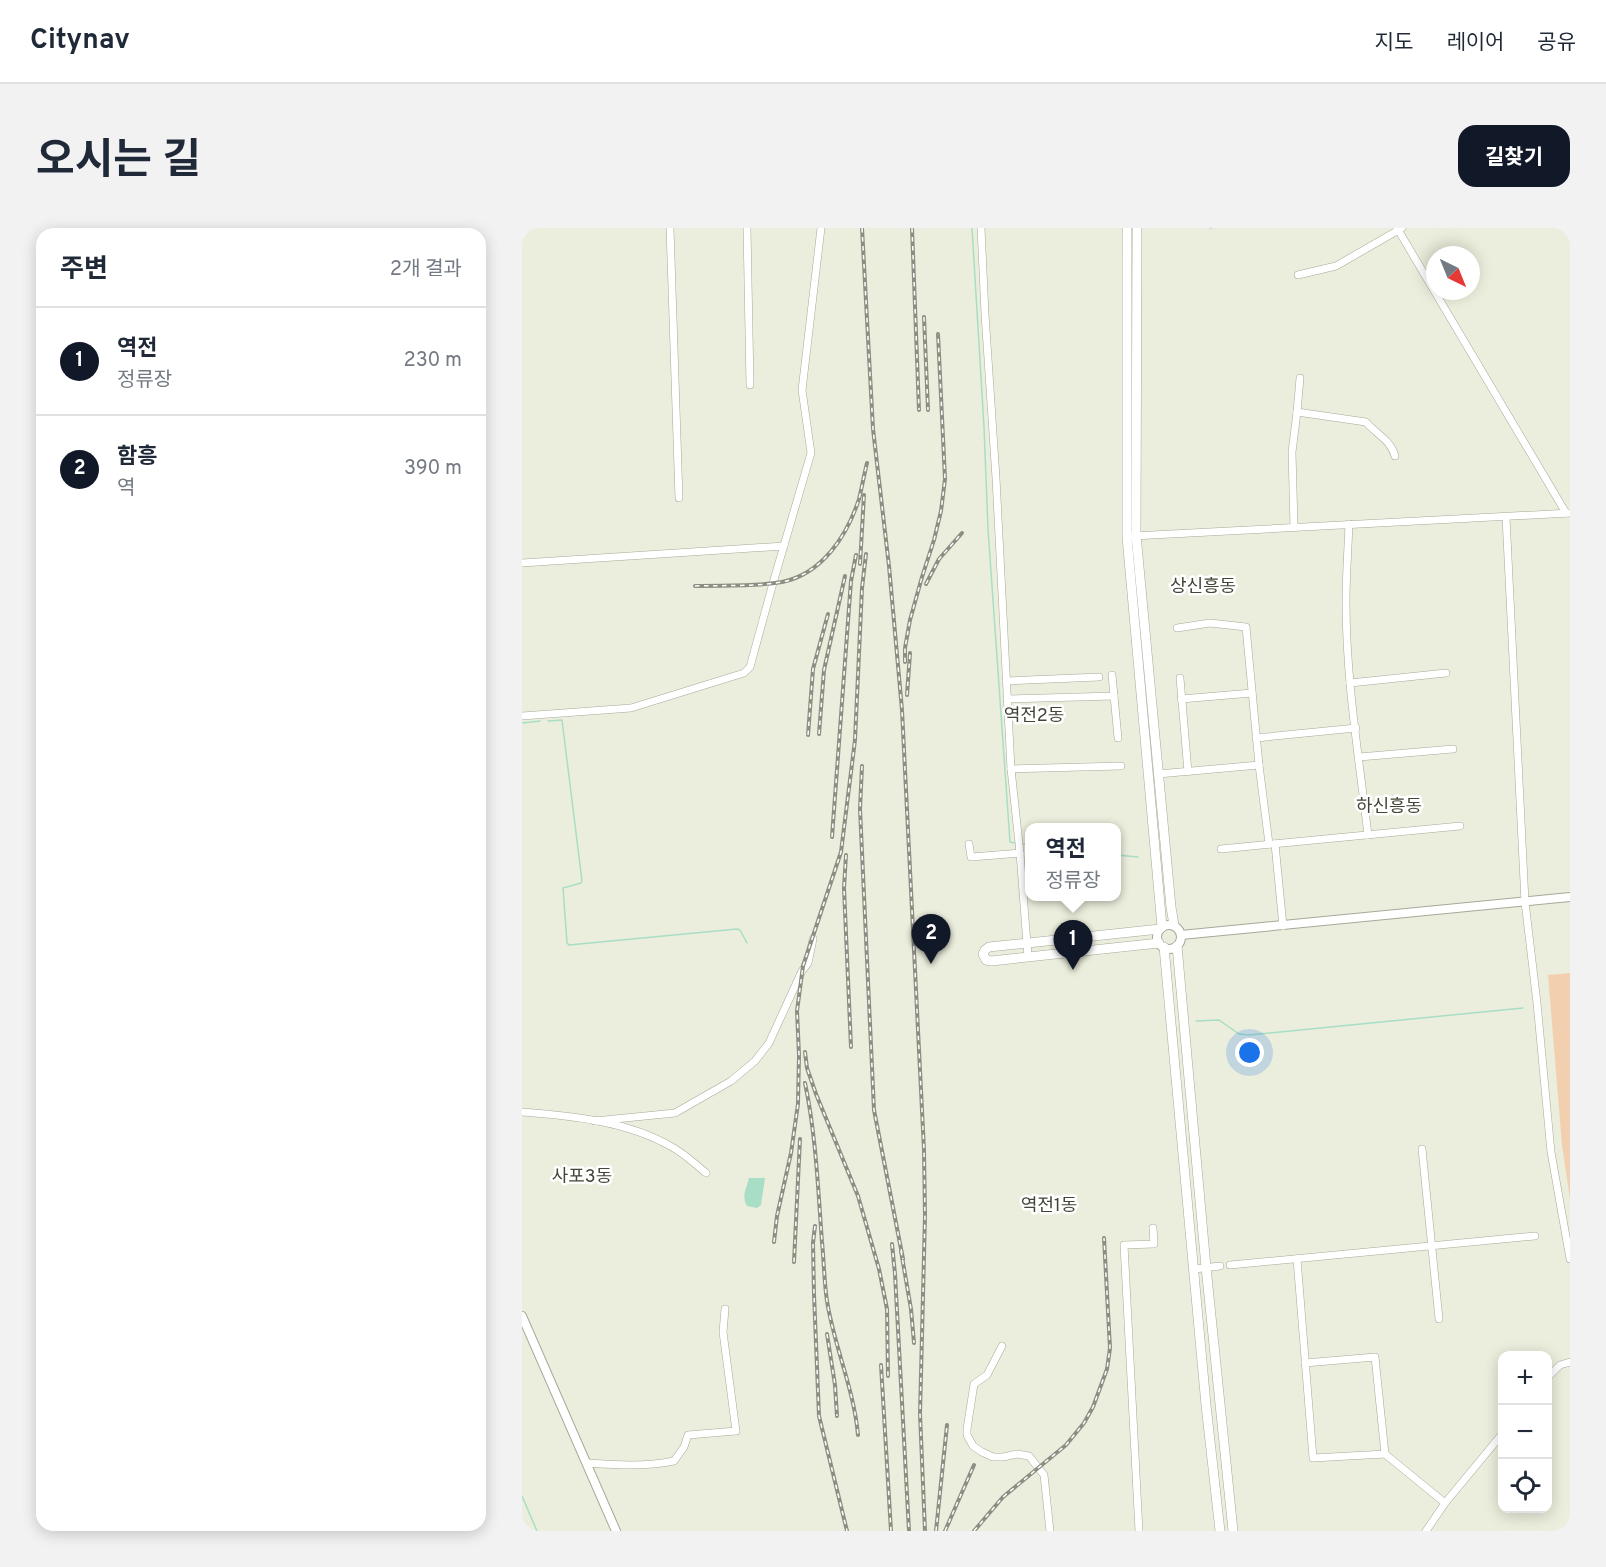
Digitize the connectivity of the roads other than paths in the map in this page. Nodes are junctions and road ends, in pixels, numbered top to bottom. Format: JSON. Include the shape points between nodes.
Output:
{"nodes":[{"id":1,"x":670,"y":228,"type":"edge"},
{"id":2,"x":747,"y":228,"type":"edge"},
{"id":3,"x":821,"y":228,"type":"edge"},
{"id":4,"x":981,"y":228,"type":"edge"},
{"id":5,"x":1127,"y":228,"type":"edge"},
{"id":6,"x":1137,"y":228,"type":"edge"},
{"id":7,"x":1399,"y":229,"type":"edge"},
{"id":8,"x":1298,"y":275,"type":"dead end"},
{"id":9,"x":1300,"y":378,"type":"dead end"},
{"id":10,"x":750,"y":385,"type":"dead end"},
{"id":11,"x":1298,"y":412,"type":"junction"},
{"id":12,"x":1395,"y":456,"type":"dead end"},
{"id":13,"x":679,"y":498,"type":"dead end"},
{"id":14,"x":1568,"y":513,"type":"edge"},
{"id":15,"x":1506,"y":517,"type":"junction"},
{"id":16,"x":1349,"y":524,"type":"junction"},
{"id":17,"x":1294,"y":527,"type":"junction"},
{"id":18,"x":1132,"y":536,"type":"junction"},
{"id":19,"x":783,"y":546,"type":"junction"},
{"id":20,"x":522,"y":563,"type":"edge"},
{"id":21,"x":1177,"y":628,"type":"dead end"},
{"id":22,"x":1446,"y":673,"type":"dead end"},
{"id":23,"x":1112,"y":675,"type":"dead end"},
{"id":24,"x":1099,"y":677,"type":"dead end"},
{"id":25,"x":1180,"y":678,"type":"dead end"},
{"id":26,"x":1006,"y":681,"type":"junction"},
{"id":27,"x":1350,"y":683,"type":"junction"},
{"id":28,"x":1252,"y":693,"type":"junction"},
{"id":29,"x":1114,"y":696,"type":"junction"},
{"id":30,"x":1007,"y":699,"type":"junction"},
{"id":31,"x":1182,"y":699,"type":"junction"},
{"id":32,"x":522,"y":716,"type":"edge"},
{"id":33,"x":1356,"y":728,"type":"junction"},
{"id":34,"x":1118,"y":738,"type":"dead end"},
{"id":35,"x":1256,"y":738,"type":"junction"},
{"id":36,"x":1453,"y":749,"type":"dead end"},
{"id":37,"x":1359,"y":757,"type":"junction"},
{"id":38,"x":1259,"y":765,"type":"junction"},
{"id":39,"x":1121,"y":766,"type":"dead end"},
{"id":40,"x":1011,"y":769,"type":"junction"},
{"id":41,"x":1188,"y":772,"type":"junction"},
{"id":42,"x":1158,"y":774,"type":"junction"},
{"id":43,"x":1460,"y":826,"type":"dead end"},
{"id":44,"x":1368,"y":835,"type":"junction"},
{"id":45,"x":969,"y":844,"type":"dead end"},
{"id":46,"x":1272,"y":844,"type":"junction"},
{"id":47,"x":1221,"y":849,"type":"dead end"},
{"id":48,"x":1020,"y":854,"type":"junction"},
{"id":49,"x":1570,"y":897,"type":"edge"},
{"id":50,"x":1525,"y":902,"type":"junction"},
{"id":51,"x":1174,"y":925,"type":"junction"},
{"id":52,"x":1283,"y":926,"type":"junction"},
{"id":53,"x":1161,"y":928,"type":"junction"},
{"id":54,"x":1181,"y":935,"type":"junction"},
{"id":55,"x":813,"y":939,"type":"dead end"},
{"id":56,"x":1027,"y":943,"type":"junction"},
{"id":57,"x":1161,"y":945,"type":"junction"},
{"id":58,"x":1177,"y":946,"type":"junction"},
{"id":59,"x":1028,"y":957,"type":"junction"},
{"id":60,"x":522,"y":1112,"type":"edge"},
{"id":61,"x":596,"y":1120,"type":"junction"},
{"id":62,"x":1422,"y":1149,"type":"dead end"},
{"id":63,"x":706,"y":1173,"type":"dead end"},
{"id":64,"x":1153,"y":1228,"type":"dead end"},
{"id":65,"x":1535,"y":1236,"type":"dead end"},
{"id":66,"x":1432,"y":1246,"type":"junction"},
{"id":67,"x":1297,"y":1259,"type":"junction"},
{"id":68,"x":1570,"y":1259,"type":"edge"},
{"id":69,"x":1230,"y":1265,"type":"dead end"},
{"id":70,"x":1220,"y":1266,"type":"dead end"},
{"id":71,"x":1206,"y":1268,"type":"junction"},
{"id":72,"x":1194,"y":1269,"type":"junction"},
{"id":73,"x":725,"y":1309,"type":"dead end"},
{"id":74,"x":522,"y":1316,"type":"edge"},
{"id":75,"x":1439,"y":1319,"type":"dead end"},
{"id":76,"x":1002,"y":1346,"type":"dead end"},
{"id":77,"x":1570,"y":1362,"type":"edge"},
{"id":78,"x":1305,"y":1363,"type":"junction"},
{"id":79,"x":1552,"y":1373,"type":"edge"},
{"id":80,"x":1498,"y":1439,"type":"edge"},
{"id":81,"x":1385,"y":1454,"type":"junction"},
{"id":82,"x":586,"y":1463,"type":"junction"},
{"id":83,"x":1445,"y":1503,"type":"junction"},
{"id":84,"x":616,"y":1531,"type":"edge"},
{"id":85,"x":1050,"y":1531,"type":"edge"},
{"id":86,"x":1139,"y":1531,"type":"edge"},
{"id":87,"x":1220,"y":1531,"type":"edge"},
{"id":88,"x":1233,"y":1531,"type":"edge"},
{"id":89,"x":1426,"y":1531,"type":"edge"}],
"edges":[{"from":1,"to":13,"type":"street"},
{"from":2,"to":10,"type":"street"},
{"from":3,"to":19,"type":"street","via":[[802,390],[811,453]]},
{"from":4,"to":26,"type":"street"},
{"from":5,"to":18,"type":"main road"},
{"from":6,"to":18,"type":"main road"},
{"from":7,"to":8,"type":"street","via":[[1336,266]]},
{"from":7,"to":14,"type":"street"},
{"from":9,"to":11,"type":"street"},
{"from":11,"to":12,"type":"street","via":[[1365,422],[1389,443]]},
{"from":11,"to":17,"type":"street","via":[[1292,452]]},
{"from":14,"to":15,"type":"street"},
{"from":15,"to":16,"type":"street"},
{"from":15,"to":50,"type":"street"},
{"from":16,"to":17,"type":"street"},
{"from":16,"to":27,"type":"street","via":[[1346,600]]},
{"from":17,"to":18,"type":"street"},
{"from":18,"to":42,"type":"main road","via":[[1148,653]]},
{"from":18,"to":53,"type":"main road"},
{"from":19,"to":20,"type":"street"},
{"from":19,"to":32,"type":"street","via":[[750,667],[744,674],[631,708]]},
{"from":21,"to":28,"type":"street","via":[[1210,623],[1246,627]]},
{"from":22,"to":27,"type":"street"},
{"from":23,"to":29,"type":"street"},
{"from":24,"to":26,"type":"street"},
{"from":25,"to":31,"type":"street"},
{"from":26,"to":30,"type":"street"},
{"from":27,"to":33,"type":"street"},
{"from":28,"to":31,"type":"street"},
{"from":28,"to":35,"type":"street"},
{"from":29,"to":30,"type":"street"},
{"from":29,"to":34,"type":"street"},
{"from":30,"to":40,"type":"street"},
{"from":31,"to":41,"type":"street"},
{"from":33,"to":35,"type":"street"},
{"from":33,"to":37,"type":"street"},
{"from":35,"to":38,"type":"street"},
{"from":36,"to":37,"type":"street"},
{"from":37,"to":44,"type":"street"},
{"from":38,"to":41,"type":"street"},
{"from":38,"to":46,"type":"street"},
{"from":39,"to":40,"type":"street"},
{"from":40,"to":48,"type":"street"},
{"from":41,"to":42,"type":"street"},
{"from":42,"to":51,"type":"main road"},
{"from":43,"to":44,"type":"street"},
{"from":44,"to":46,"type":"street"},
{"from":45,"to":48,"type":"street","via":[[971,857]]},
{"from":46,"to":47,"type":"street"},
{"from":46,"to":52,"type":"street"},
{"from":48,"to":56,"type":"street"},
{"from":49,"to":50,"type":"street"},
{"from":50,"to":52,"type":"street"},
{"from":50,"to":68,"type":"street","via":[[1551,1152]]},
{"from":51,"to":53,"type":"street"},
{"from":51,"to":54,"type":"street"},
{"from":52,"to":54,"type":"street"},
{"from":53,"to":56,"type":"main road"},
{"from":53,"to":57,"type":"street","via":[[1157,937]]},
{"from":54,"to":58,"type":"street"},
{"from":55,"to":61,"type":"street","via":[[808,963],[772,1037],[744,1071],[675,1113]]},
{"from":56,"to":59,"type":"street"},
{"from":56,"to":59,"type":"main road","via":[[989,947],[983,954],[988,961]]},
{"from":57,"to":58,"type":"street"},
{"from":57,"to":59,"type":"main road"},
{"from":57,"to":72,"type":"main road"},
{"from":58,"to":71,"type":"main road"},
{"from":60,"to":61,"type":"street"},
{"from":61,"to":63,"type":"street","via":[[662,1142]]},
{"from":62,"to":66,"type":"street"},
{"from":64,"to":86,"type":"street","via":[[1154,1244],[1124,1245]]},
{"from":65,"to":66,"type":"street"},
{"from":66,"to":67,"type":"street"},
{"from":66,"to":75,"type":"street"},
{"from":67,"to":69,"type":"street"},
{"from":67,"to":78,"type":"street"},
{"from":70,"to":71,"type":"street"},
{"from":71,"to":72,"type":"street"},
{"from":71,"to":88,"type":"main road"},
{"from":72,"to":87,"type":"main road"},
{"from":73,"to":82,"type":"street","via":[[724,1342],[736,1431],[688,1435],[674,1461],[636,1465]]},
{"from":74,"to":82,"type":"street"},
{"from":76,"to":85,"type":"street","via":[[987,1375],[974,1384],[967,1435],[973,1446],[993,1457],[1029,1456],[1039,1467],[1044,1475]]},
{"from":77,"to":79,"type":"street"},
{"from":78,"to":81,"type":"street","via":[[1313,1458]]},
{"from":78,"to":81,"type":"street","via":[[1375,1357]]},
{"from":80,"to":83,"type":"street"},
{"from":81,"to":83,"type":"street"},
{"from":82,"to":84,"type":"street"},
{"from":83,"to":89,"type":"street"}]}
